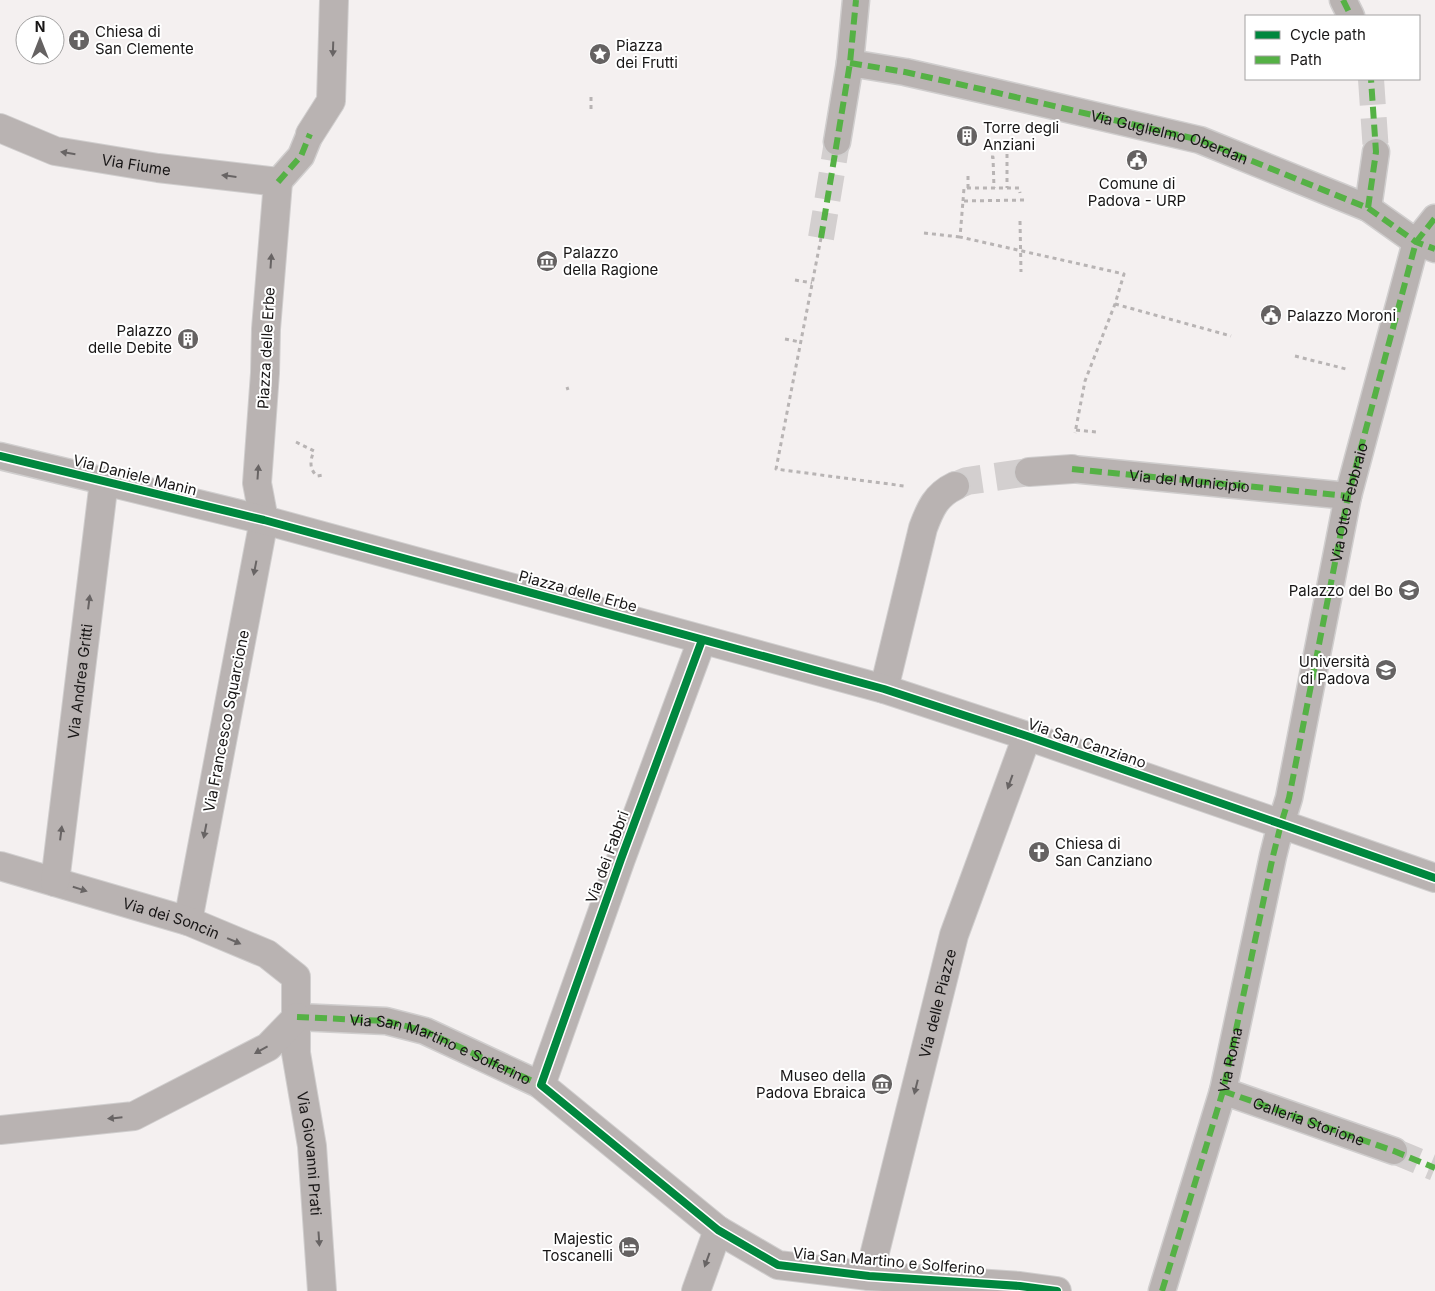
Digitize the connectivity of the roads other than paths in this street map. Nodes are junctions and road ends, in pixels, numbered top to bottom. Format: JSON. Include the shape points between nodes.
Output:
{"nodes":[{"id":1,"x":334,"y":0,"type":"edge"},
{"id":2,"x":856,"y":0,"type":"edge"},
{"id":3,"x":1343,"y":0,"type":"edge"},
{"id":4,"x":1350,"y":15,"type":"edge"},
{"id":5,"x":850,"y":63,"type":"junction"},
{"id":6,"x":0,"y":128,"type":"edge"},
{"id":7,"x":310,"y":134,"type":"joint"},
{"id":8,"x":837,"y":142,"type":"tunnel mouth"},
{"id":9,"x":1376,"y":152,"type":"tunnel mouth"},
{"id":10,"x":278,"y":182,"type":"junction"},
{"id":11,"x":1368,"y":208,"type":"junction"},
{"id":12,"x":1435,"y":218,"type":"edge"},
{"id":13,"x":1426,"y":246,"type":"edge"},
{"id":14,"x":0,"y":456,"type":"edge"},
{"id":15,"x":1072,"y":468,"type":"joint"},
{"id":16,"x":1029,"y":472,"type":"tunnel mouth"},
{"id":17,"x":104,"y":481,"type":"junction"},
{"id":18,"x":950,"y":489,"type":"tunnel mouth"},
{"id":19,"x":1348,"y":496,"type":"junction"},
{"id":20,"x":264,"y":520,"type":"junction"},
{"id":21,"x":702,"y":640,"type":"junction"},
{"id":22,"x":884,"y":689,"type":"junction"},
{"id":23,"x":1027,"y":736,"type":"junction"},
{"id":24,"x":1281,"y":824,"type":"junction"},
{"id":25,"x":0,"y":866,"type":"edge"},
{"id":26,"x":1435,"y":878,"type":"edge"},
{"id":27,"x":55,"y":882,"type":"junction"},
{"id":28,"x":188,"y":921,"type":"junction"},
{"id":29,"x":297,"y":1017,"type":"junction"},
{"id":30,"x":541,"y":1085,"type":"junction"},
{"id":31,"x":1223,"y":1091,"type":"junction"},
{"id":32,"x":0,"y":1130,"type":"edge"},
{"id":33,"x":1394,"y":1152,"type":"tunnel mouth"},
{"id":34,"x":718,"y":1230,"type":"junction"},
{"id":35,"x":869,"y":1276,"type":"junction"},
{"id":36,"x":322,"y":1291,"type":"edge"},
{"id":37,"x":696,"y":1291,"type":"edge"},
{"id":38,"x":1057,"y":1291,"type":"edge"},
{"id":39,"x":1162,"y":1291,"type":"edge"}],
"edges":[{"from":1,"to":7,"type":"street","one_way":true,"via":[[331,101]]},
{"from":2,"to":5,"type":"street"},
{"from":3,"to":4,"type":"street"},
{"from":5,"to":8,"type":"street"},
{"from":5,"to":11,"type":"street","name":"Via Guglielmo Oberdan","via":[[906,72],[1200,140]]},
{"from":10,"to":6,"type":"street","name":"Via Fiume","one_way":true,"via":[[158,168],[55,151]]},
{"from":7,"to":10,"type":"street","via":[[301,156]]},
{"from":9,"to":11,"type":"street"},
{"from":20,"to":10,"type":"street","name":"Piazza delle Erbe","one_way":true,"via":[[257,483]]},
{"from":11,"to":13,"type":"street","name":"Via Guglielmo Oberdan"},
{"from":12,"to":13,"type":"street","name":"Via Otto Febbraio"},
{"from":13,"to":19,"type":"street","name":"Via Otto Febbraio","via":[[1380,377]]},
{"from":14,"to":17,"type":"street","name":"Via Daniele Manin"},
{"from":15,"to":16,"type":"street","name":"Via del Municipio"},
{"from":15,"to":19,"type":"street","name":"Via del Municipio"},
{"from":17,"to":20,"type":"street","name":"Via Daniele Manin"},
{"from":27,"to":17,"type":"street","name":"Via Andrea Gritti","one_way":true},
{"from":18,"to":22,"type":"street","via":[[928,512]]},
{"from":19,"to":24,"type":"street","name":"Via Otto Febbraio","via":[[1289,798]]},
{"from":20,"to":21,"type":"street","name":"Piazza delle Erbe"},
{"from":20,"to":28,"type":"street","name":"Via Francesco Squarcione","one_way":true},
{"from":21,"to":22,"type":"street","name":"Piazza delle Erbe"},
{"from":21,"to":30,"type":"street","name":"Via dei Fabbri"},
{"from":22,"to":23,"type":"street","name":"Via San Canziano"},
{"from":23,"to":24,"type":"street","name":"Via San Canziano"},
{"from":23,"to":35,"type":"street","name":"Via delle Piazze","one_way":true,"via":[[954,935]]},
{"from":24,"to":26,"type":"street","name":"Via San Canziano"},
{"from":24,"to":31,"type":"street","name":"Via Roma"},
{"from":25,"to":27,"type":"street","name":"Via dei Soncin"},
{"from":27,"to":28,"type":"street","name":"Via dei Soncin","one_way":true},
{"from":28,"to":29,"type":"street","name":"Via dei Soncin","one_way":true,"via":[[267,954],[296,977]]},
{"from":29,"to":30,"type":"street","name":"Via San Martino e Solferino","via":[[386,1021],[425,1032]]},
{"from":29,"to":32,"type":"street","one_way":true,"via":[[268,1047],[134,1116]]},
{"from":29,"to":36,"type":"street","name":"Via Giovanni Prati","one_way":true,"via":[[296,1053],[312,1146]]},
{"from":30,"to":34,"type":"street","name":"Via San Martino e Solferino"},
{"from":31,"to":33,"type":"street","name":"Galleria Storione"},
{"from":31,"to":39,"type":"street","name":"Via Roma"},
{"from":34,"to":35,"type":"street","name":"Via San Martino e Solferino","via":[[778,1265]]},
{"from":34,"to":37,"type":"street","one_way":true},
{"from":35,"to":38,"type":"street","name":"Via San Martino e Solferino"}]}
